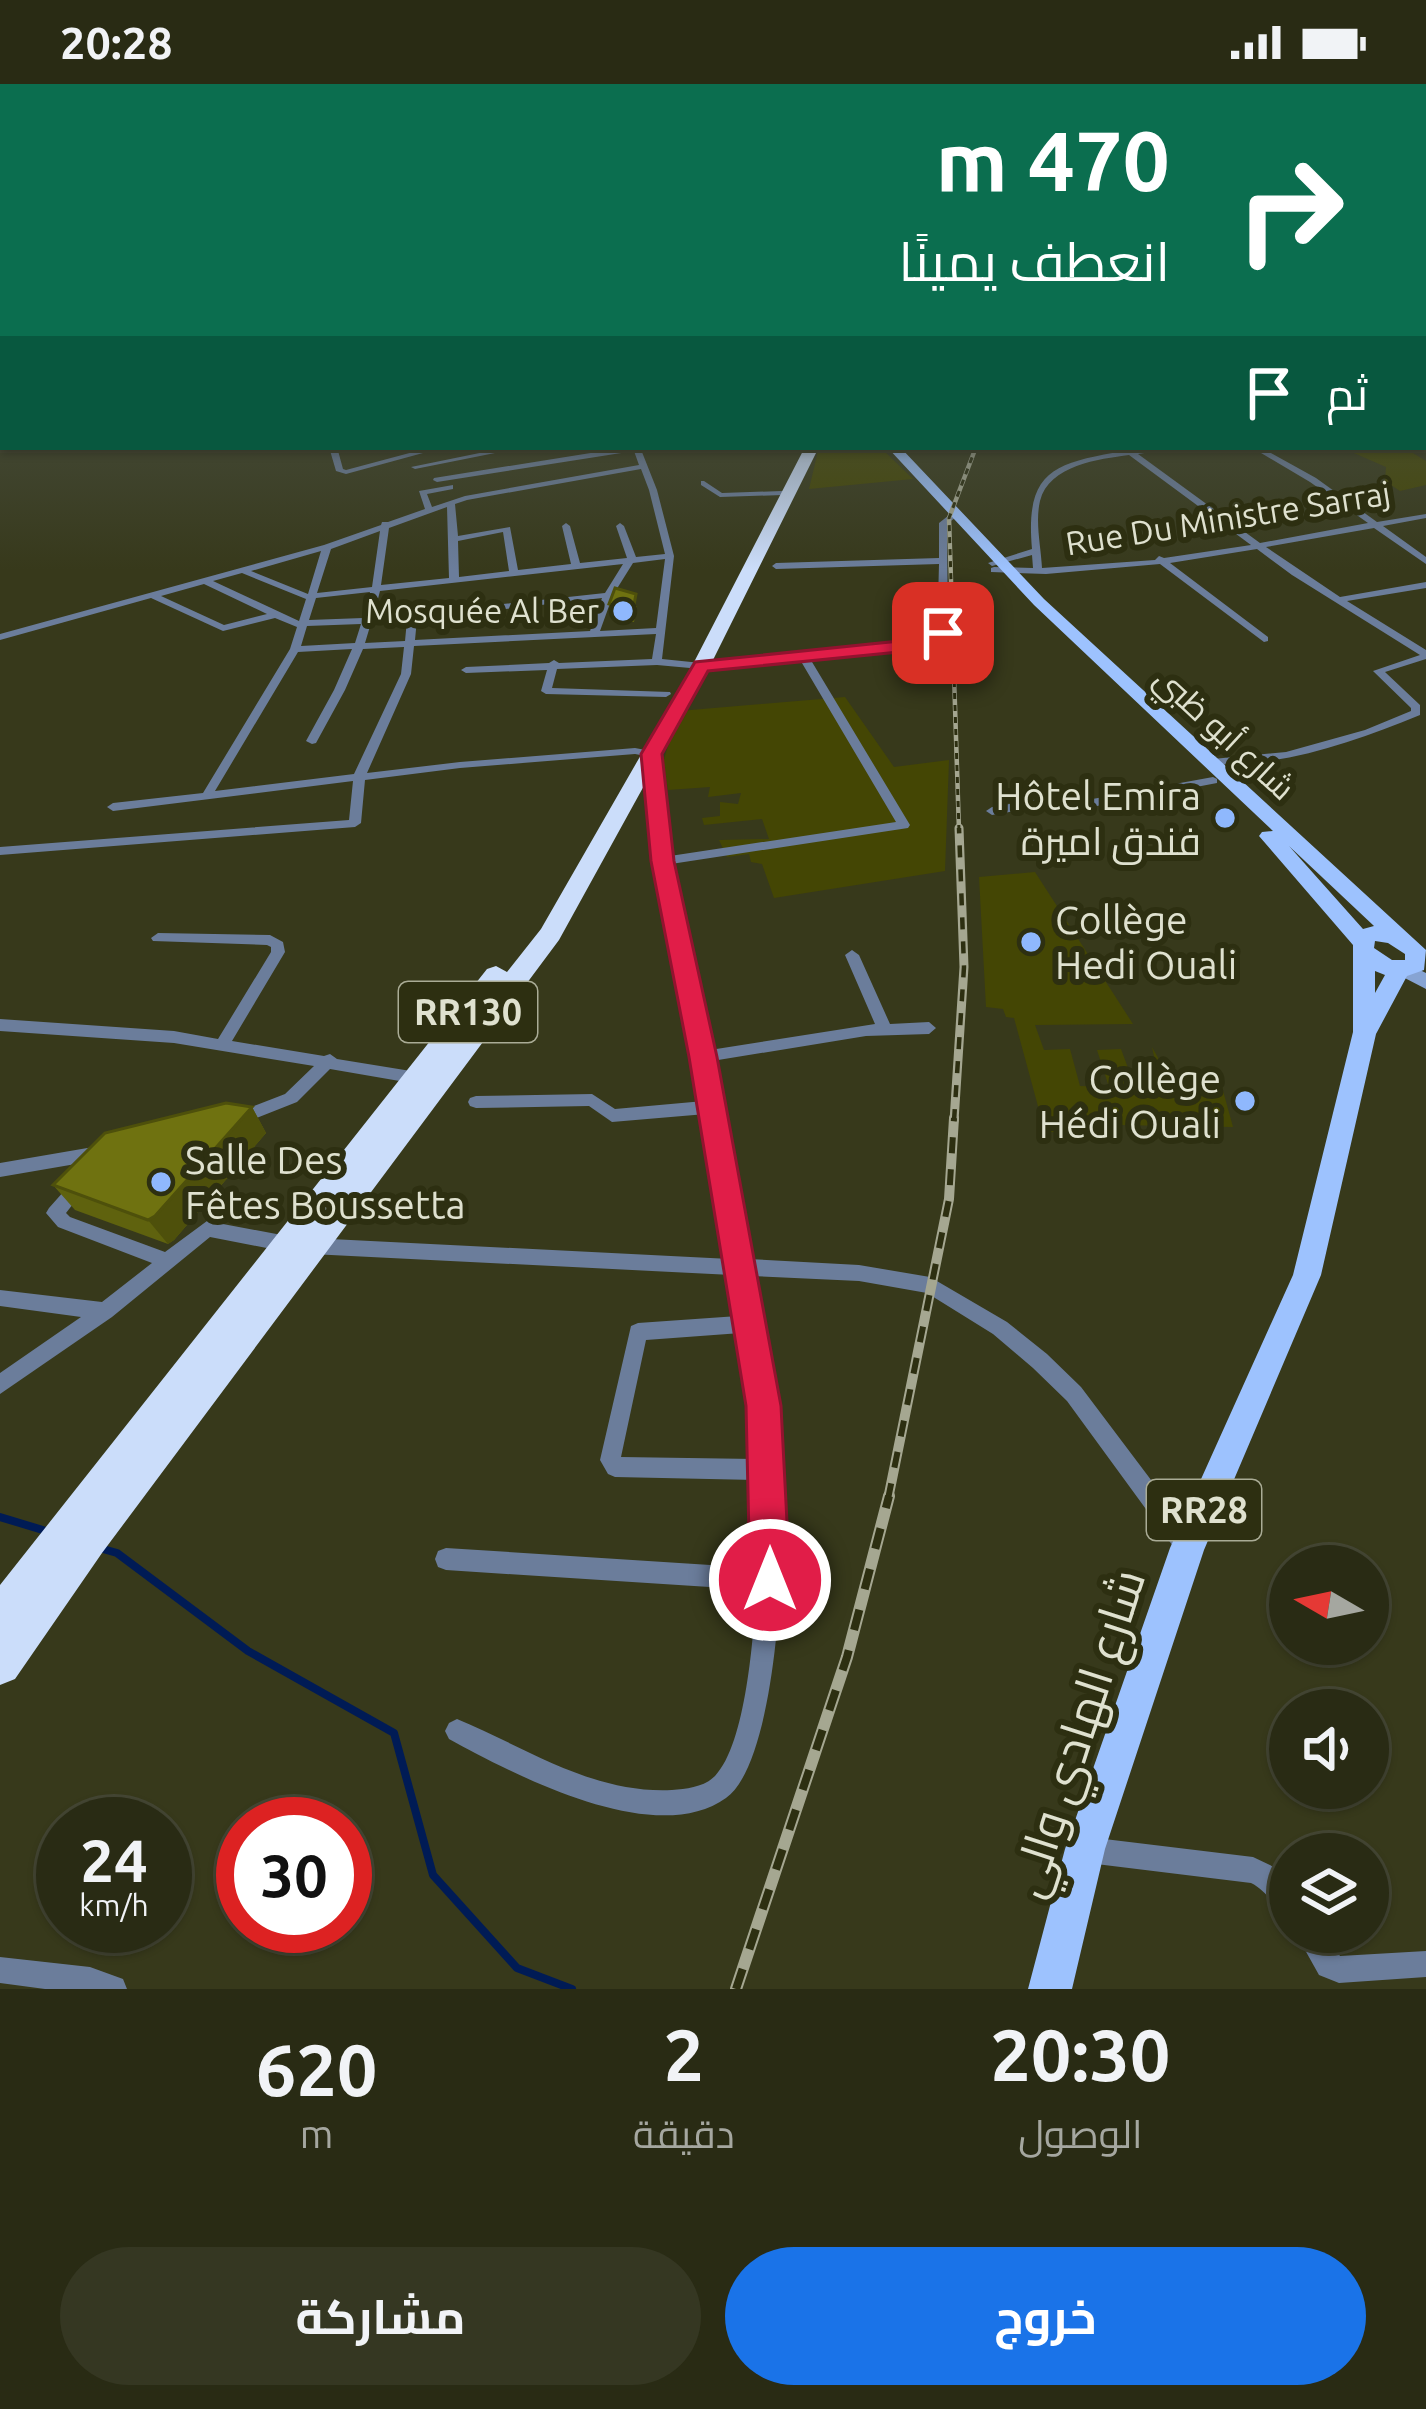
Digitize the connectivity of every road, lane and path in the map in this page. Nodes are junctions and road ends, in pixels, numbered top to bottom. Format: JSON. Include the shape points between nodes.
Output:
{"nodes":[{"id":1,"x":334,"y":450,"type":"edge"},
{"id":2,"x":429,"y":450,"type":"edge"},
{"id":3,"x":505,"y":450,"type":"edge"},
{"id":4,"x":618,"y":450,"type":"edge"},
{"id":5,"x":637,"y":450,"type":"edge"},
{"id":6,"x":798,"y":450,"type":"edge"},
{"id":7,"x":810,"y":450,"type":"edge"},
{"id":8,"x":884,"y":450,"type":"edge"},
{"id":9,"x":896,"y":450,"type":"edge"},
{"id":10,"x":1128,"y":450,"type":"edge"},
{"id":11,"x":1260,"y":450,"type":"edge"},
{"id":12,"x":644,"y":466,"type":"junction"},
{"id":13,"x":415,"y":467,"type":"dead end"},
{"id":14,"x":467,"y":475,"type":"junction"},
{"id":15,"x":437,"y":480,"type":"dead end"},
{"id":16,"x":704,"y":483,"type":"dead end"},
{"id":17,"x":782,"y":493,"type":"junction"},
{"id":18,"x":451,"y":503,"type":"junction"},
{"id":19,"x":429,"y":509,"type":"junction"},
{"id":20,"x":952,"y":516,"type":"junction"},
{"id":21,"x":1426,"y":516,"type":"edge"},
{"id":22,"x":385,"y":524,"type":"junction"},
{"id":23,"x":1376,"y":524,"type":"junction"},
{"id":24,"x":566,"y":526,"type":"dead end"},
{"id":25,"x":620,"y":526,"type":"dead end"},
{"id":26,"x":454,"y":538,"type":"junction"},
{"id":27,"x":1253,"y":544,"type":"junction"},
{"id":28,"x":327,"y":547,"type":"junction"},
{"id":29,"x":1036,"y":551,"type":"junction"},
{"id":30,"x":670,"y":556,"type":"junction"},
{"id":31,"x":1159,"y":559,"type":"junction"},
{"id":32,"x":631,"y":560,"type":"junction"},
{"id":33,"x":1426,"y":561,"type":"edge"},
{"id":34,"x":943,"y":562,"type":"junction"},
{"id":35,"x":776,"y":566,"type":"dead end"},
{"id":36,"x":998,"y":566,"type":"junction"},
{"id":37,"x":576,"y":567,"type":"junction"},
{"id":38,"x":240,"y":569,"type":"junction"},
{"id":39,"x":1038,"y":572,"type":"junction"},
{"id":40,"x":514,"y":574,"type":"junction"},
{"id":41,"x":203,"y":580,"type":"junction"},
{"id":42,"x":454,"y":582,"type":"junction"},
{"id":43,"x":1426,"y":585,"type":"edge"},
{"id":44,"x":375,"y":592,"type":"junction"},
{"id":45,"x":152,"y":595,"type":"junction"},
{"id":46,"x":608,"y":595,"type":"junction"},
{"id":47,"x":314,"y":596,"type":"junction"},
{"id":48,"x":1339,"y":600,"type":"junction"},
{"id":49,"x":1040,"y":602,"type":"junction"},
{"id":50,"x":272,"y":616,"type":"junction"},
{"id":51,"x":412,"y":617,"type":"junction"},
{"id":52,"x":367,"y":621,"type":"junction"},
{"id":53,"x":305,"y":623,"type":"junction"},
{"id":54,"x":659,"y":631,"type":"junction"},
{"id":55,"x":594,"y":633,"type":"junction"},
{"id":56,"x":0,"y":637,"type":"edge"},
{"id":57,"x":1264,"y":639,"type":"dead end"},
{"id":58,"x":412,"y":646,"type":"junction"},
{"id":59,"x":358,"y":648,"type":"junction"},
{"id":60,"x":295,"y":650,"type":"junction"},
{"id":61,"x":1426,"y":655,"type":"edge"},
{"id":62,"x":803,"y":656,"type":"junction"},
{"id":63,"x":554,"y":663,"type":"junction"},
{"id":64,"x":680,"y":664,"type":"junction"},
{"id":65,"x":466,"y":670,"type":"dead end"},
{"id":66,"x":666,"y":694,"type":"junction"},
{"id":67,"x":1168,"y":730,"type":"junction"},
{"id":68,"x":312,"y":741,"type":"dead end"},
{"id":69,"x":643,"y":753,"type":"junction"},
{"id":70,"x":1213,"y":772,"type":"junction"},
{"id":71,"x":359,"y":777,"type":"junction"},
{"id":72,"x":208,"y":795,"type":"junction"},
{"id":73,"x":113,"y":807,"type":"dead end"},
{"id":74,"x":992,"y":811,"type":"dead end"},
{"id":75,"x":0,"y":850,"type":"edge"},
{"id":76,"x":662,"y":861,"type":"junction"},
{"id":77,"x":158,"y":938,"type":"dead end"},
{"id":78,"x":1362,"y":946,"type":"junction"},
{"id":79,"x":1412,"y":953,"type":"edge"},
{"id":80,"x":852,"y":955,"type":"dead end"},
{"id":81,"x":1426,"y":982,"type":"edge"},
{"id":82,"x":0,"y":1024,"type":"edge"},
{"id":83,"x":884,"y":1028,"type":"junction"},
{"id":84,"x":929,"y":1028,"type":"dead end"},
{"id":85,"x":1364,"y":1034,"type":"junction"},
{"id":86,"x":223,"y":1044,"type":"junction"},
{"id":87,"x":703,"y":1057,"type":"junction"},
{"id":88,"x":330,"y":1060,"type":"junction"},
{"id":89,"x":417,"y":1078,"type":"junction"},
{"id":90,"x":476,"y":1102,"type":"dead end"},
{"id":91,"x":712,"y":1107,"type":"junction"},
{"id":92,"x":225,"y":1122,"type":"edge"},
{"id":93,"x":0,"y":1170,"type":"edge"},
{"id":94,"x":298,"y":1245,"type":"junction"},
{"id":95,"x":166,"y":1260,"type":"junction"},
{"id":96,"x":743,"y":1271,"type":"junction"},
{"id":97,"x":0,"y":1298,"type":"edge"},
{"id":98,"x":105,"y":1311,"type":"junction"},
{"id":99,"x":749,"y":1324,"type":"junction"},
{"id":100,"x":0,"y":1384,"type":"edge"},
{"id":101,"x":770,"y":1470,"type":"junction"},
{"id":102,"x":1187,"y":1548,"type":"junction"},
{"id":103,"x":446,"y":1559,"type":"dead end"},
{"id":104,"x":770,"y":1580,"type":"junction"},
{"id":105,"x":39,"y":1586,"type":"junction"},
{"id":106,"x":0,"y":1617,"type":"edge"},
{"id":107,"x":0,"y":1664,"type":"edge"},
{"id":108,"x":457,"y":1730,"type":"dead end"},
{"id":109,"x":1085,"y":1850,"type":"junction"},
{"id":110,"x":1269,"y":1878,"type":"edge"},
{"id":111,"x":1321,"y":1953,"type":"edge"},
{"id":112,"x":1426,"y":1964,"type":"edge"},
{"id":113,"x":0,"y":1970,"type":"edge"},
{"id":114,"x":113,"y":1989,"type":"edge"},
{"id":115,"x":1050,"y":1989,"type":"edge"}],
"edges":[{"from":1,"to":2,"type":"street","via":[[346,472]]},
{"from":3,"to":13,"type":"street"},
{"from":4,"to":14,"type":"street"},
{"from":5,"to":12,"type":"street"},
{"from":6,"to":17,"type":"highway","number":"RR130"},
{"from":7,"to":64,"type":"highway","number":"RR130"},
{"from":8,"to":20,"type":"main road","name":"شارع أبو ظبي"},
{"from":9,"to":20,"type":"main road","name":"شارع أبو ظبي"},
{"from":10,"to":27,"type":"street"},
{"from":10,"to":29,"type":"street","via":[[1051,474],[1037,493]]},
{"from":11,"to":23,"type":"street"},
{"from":12,"to":18,"type":"street"},
{"from":12,"to":30,"type":"street"},
{"from":14,"to":15,"type":"street"},
{"from":14,"to":19,"type":"street","via":[[472,483],[423,492]]},
{"from":16,"to":17,"type":"street","via":[[720,495]]},
{"from":17,"to":64,"type":"highway","number":"RR130"},
{"from":18,"to":19,"type":"street"},
{"from":18,"to":26,"type":"street"},
{"from":19,"to":22,"type":"street"},
{"from":20,"to":34,"type":"street","via":[[943,524]]},
{"from":20,"to":36,"type":"main road","name":"شارع أبو ظبي"},
{"from":21,"to":23,"type":"street","name":"Rue Du Ministre Sarraj"},
{"from":22,"to":28,"type":"street"},
{"from":22,"to":44,"type":"street"},
{"from":23,"to":27,"type":"street","name":"Rue Du Ministre Sarraj"},
{"from":23,"to":33,"type":"street"},
{"from":24,"to":37,"type":"street"},
{"from":25,"to":32,"type":"street"},
{"from":26,"to":40,"type":"street","via":[[510,529]]},
{"from":26,"to":42,"type":"street"},
{"from":27,"to":31,"type":"street","name":"Rue Du Ministre Sarraj"},
{"from":27,"to":48,"type":"street"},
{"from":28,"to":38,"type":"street"},
{"from":28,"to":47,"type":"street"},
{"from":29,"to":36,"type":"street"},
{"from":29,"to":39,"type":"street"},
{"from":30,"to":32,"type":"street"},
{"from":30,"to":54,"type":"street"},
{"from":31,"to":39,"type":"street","name":"Rue Du Ministre Sarraj"},
{"from":31,"to":57,"type":"street"},
{"from":32,"to":37,"type":"street"},
{"from":32,"to":46,"type":"street"},
{"from":34,"to":35,"type":"street"},
{"from":34,"to":62,"type":"street","via":[[942,638]]},
{"from":36,"to":39,"type":"street","name":"Rue Du Ministre Sarraj"},
{"from":36,"to":49,"type":"main road","name":"شارع أبو ظبي"},
{"from":36,"to":67,"type":"main road","name":"شارع أبو ظبي"},
{"from":37,"to":40,"type":"street"},
{"from":38,"to":41,"type":"street"},
{"from":38,"to":47,"type":"street","via":[[295,596]]},
{"from":39,"to":49,"type":"main road"},
{"from":40,"to":42,"type":"street"},
{"from":41,"to":45,"type":"street"},
{"from":41,"to":50,"type":"street"},
{"from":42,"to":44,"type":"street"},
{"from":43,"to":48,"type":"street"},
{"from":44,"to":47,"type":"street"},
{"from":44,"to":52,"type":"street"},
{"from":45,"to":50,"type":"street","via":[[223,628]]},
{"from":45,"to":56,"type":"street"},
{"from":46,"to":51,"type":"street"},
{"from":46,"to":55,"type":"street"},
{"from":47,"to":53,"type":"street"},
{"from":48,"to":61,"type":"street"},
{"from":49,"to":67,"type":"main road","name":"شارع أبو ظبي"},
{"from":50,"to":53,"type":"street"},
{"from":51,"to":52,"type":"street"},
{"from":51,"to":58,"type":"street"},
{"from":52,"to":53,"type":"street"},
{"from":52,"to":59,"type":"street"},
{"from":53,"to":60,"type":"street"},
{"from":54,"to":55,"type":"street"},
{"from":54,"to":64,"type":"street"},
{"from":55,"to":58,"type":"street"},
{"from":58,"to":59,"type":"street"},
{"from":58,"to":71,"type":"street"},
{"from":59,"to":60,"type":"street"},
{"from":59,"to":68,"type":"street"},
{"from":60,"to":72,"type":"street"},
{"from":61,"to":70,"type":"street","via":[[1378,671],[1416,713]]},
{"from":62,"to":64,"type":"street"},
{"from":62,"to":76,"type":"street","via":[[904,825]]},
{"from":63,"to":64,"type":"street"},
{"from":63,"to":65,"type":"street"},
{"from":63,"to":66,"type":"street","via":[[546,691]]},
{"from":64,"to":66,"type":"highway","number":"RR130"},
{"from":64,"to":69,"type":"highway","number":"RR130"},
{"from":66,"to":69,"type":"highway","number":"RR130"},
{"from":67,"to":70,"type":"main road","name":"شارع أبو ظبي"},
{"from":69,"to":71,"type":"street"},
{"from":69,"to":76,"type":"street"},
{"from":69,"to":89,"type":"highway","number":"RR130","via":[[534,926]]},
{"from":69,"to":94,"type":"highway","number":"RR130","via":[[550,934]]},
{"from":70,"to":74,"type":"street","via":[[1076,806]]},
{"from":70,"to":78,"type":"main road","name":"شارع أبو ظبي"},
{"from":70,"to":79,"type":"main road","name":"شارع أبو ظبي"},
{"from":71,"to":72,"type":"street"},
{"from":71,"to":75,"type":"street","via":[[352,825]]},
{"from":72,"to":73,"type":"street"},
{"from":76,"to":87,"type":"street"},
{"from":77,"to":86,"type":"street","via":[[278,945]]},
{"from":78,"to":79,"type":"main road","via":[[1371,934]]},
{"from":78,"to":85,"type":"main road","name":"شارع الهادي والي","number":"RR28"},
{"from":79,"to":81,"type":"street"},
{"from":79,"to":85,"type":"main road","name":"شارع الهادي والي","number":"RR28"},
{"from":80,"to":83,"type":"street"},
{"from":82,"to":86,"type":"street"},
{"from":83,"to":84,"type":"street"},
{"from":83,"to":87,"type":"street"},
{"from":85,"to":102,"type":"main road","name":"شارع الهادي والي","number":"RR28","via":[[1307,1275]]},
{"from":86,"to":88,"type":"street"},
{"from":87,"to":91,"type":"street"},
{"from":88,"to":89,"type":"street"},
{"from":88,"to":92,"type":"street","via":[[278,1106]]},
{"from":89,"to":94,"type":"highway","number":"RR130"},
{"from":90,"to":91,"type":"street","via":[[592,1100],[612,1116]]},
{"from":91,"to":96,"type":"street"},
{"from":93,"to":95,"type":"street","via":[[117,1150],[55,1213]]},
{"from":94,"to":95,"type":"street","via":[[208,1229]]},
{"from":94,"to":96,"type":"street"},
{"from":94,"to":105,"type":"highway","number":"RR130"},
{"from":95,"to":98,"type":"street"},
{"from":96,"to":99,"type":"street"},
{"from":96,"to":102,"type":"street","via":[[859,1273],[930,1285],[1000,1328],[1074,1394]]},
{"from":97,"to":98,"type":"street"},
{"from":98,"to":100,"type":"street"},
{"from":99,"to":101,"type":"street"},
{"from":99,"to":101,"type":"street","via":[[638,1332],[610,1460],[615,1467]]},
{"from":101,"to":104,"type":"street"},
{"from":102,"to":109,"type":"main road","name":"شارع الهادي والي","number":"RR28"},
{"from":103,"to":104,"type":"street"},
{"from":104,"to":108,"type":"street","via":[[748,1732],[715,1792],[689,1801],[620,1796],[542,1772]]},
{"from":105,"to":106,"type":"highway","number":"RR130"},
{"from":105,"to":107,"type":"highway","number":"RR130"},
{"from":109,"to":110,"type":"street"},
{"from":109,"to":115,"type":"main road","name":"شارع الهادي والي","number":"RR28"},
{"from":111,"to":112,"type":"street","via":[[1347,1973]]},
{"from":113,"to":114,"type":"street"}]}
